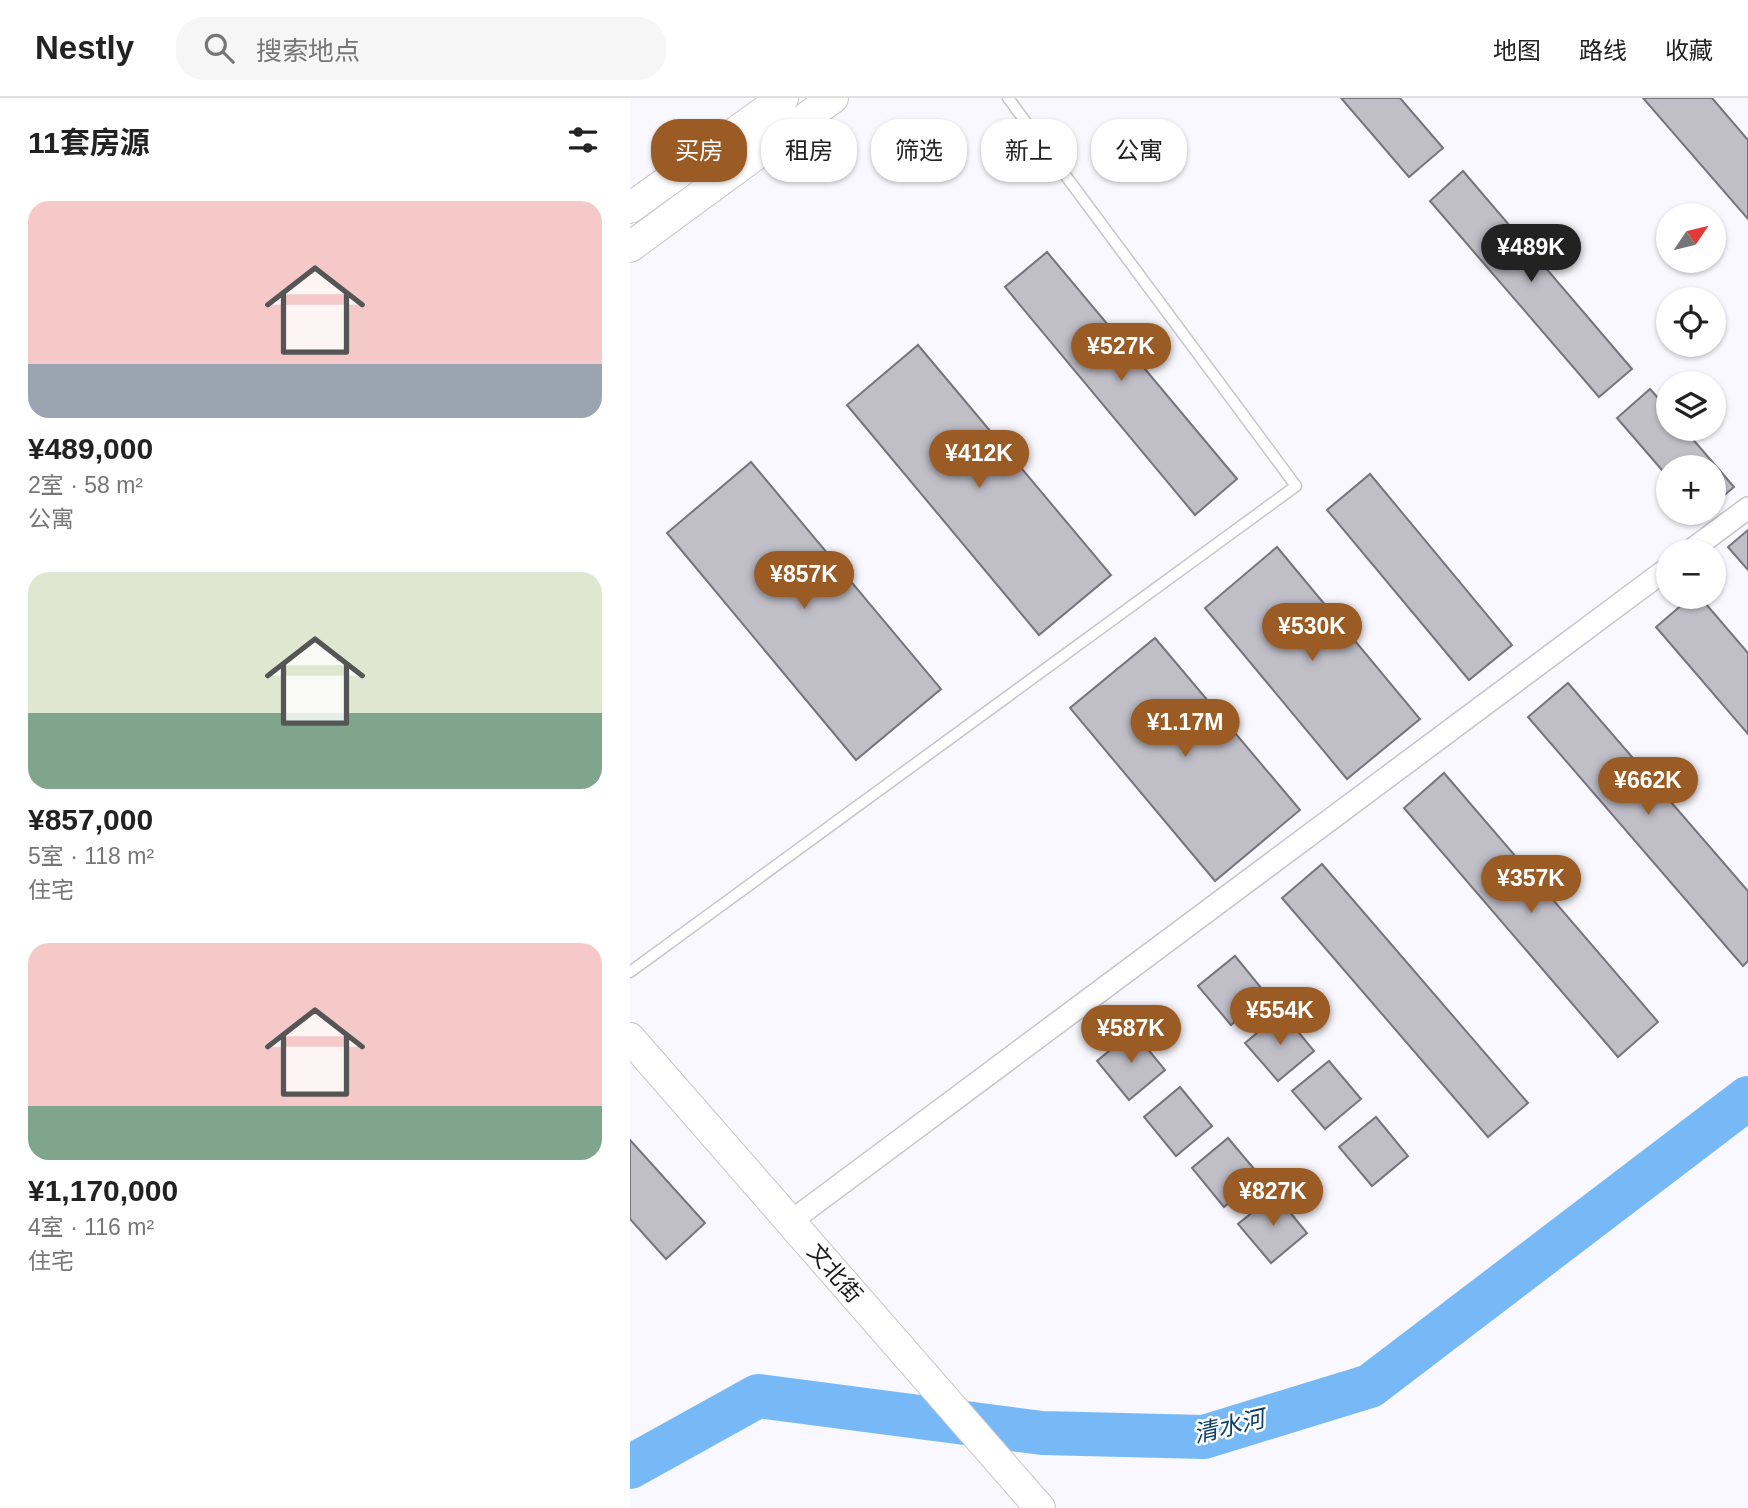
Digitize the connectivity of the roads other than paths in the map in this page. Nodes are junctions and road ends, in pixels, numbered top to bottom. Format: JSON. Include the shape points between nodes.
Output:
{"nodes":[{"id":1,"x":783,"y":98,"type":"edge"},
{"id":2,"x":833,"y":98,"type":"edge"},
{"id":3,"x":1008,"y":98,"type":"edge"},
{"id":4,"x":630,"y":208,"type":"edge"},
{"id":5,"x":630,"y":247,"type":"edge"},
{"id":6,"x":1748,"y":508,"type":"edge"},
{"id":7,"x":1706,"y":539,"type":"edge"},
{"id":8,"x":1656,"y":577,"type":"edge"},
{"id":9,"x":630,"y":972,"type":"edge"},
{"id":10,"x":630,"y":1038,"type":"edge"},
{"id":11,"x":790,"y":1222,"type":"junction"},
{"id":12,"x":1033,"y":1500,"type":"edge"}],
"edges":[{"from":1,"to":4,"type":"street"},
{"from":2,"to":5,"type":"street"},
{"from":3,"to":9,"type":"lane","via":[[1296,486]]},
{"from":6,"to":7,"type":"street"},
{"from":8,"to":11,"type":"street"},
{"from":10,"to":11,"type":"street","name":"文北街"},
{"from":11,"to":12,"type":"street","name":"文北街"}]}
